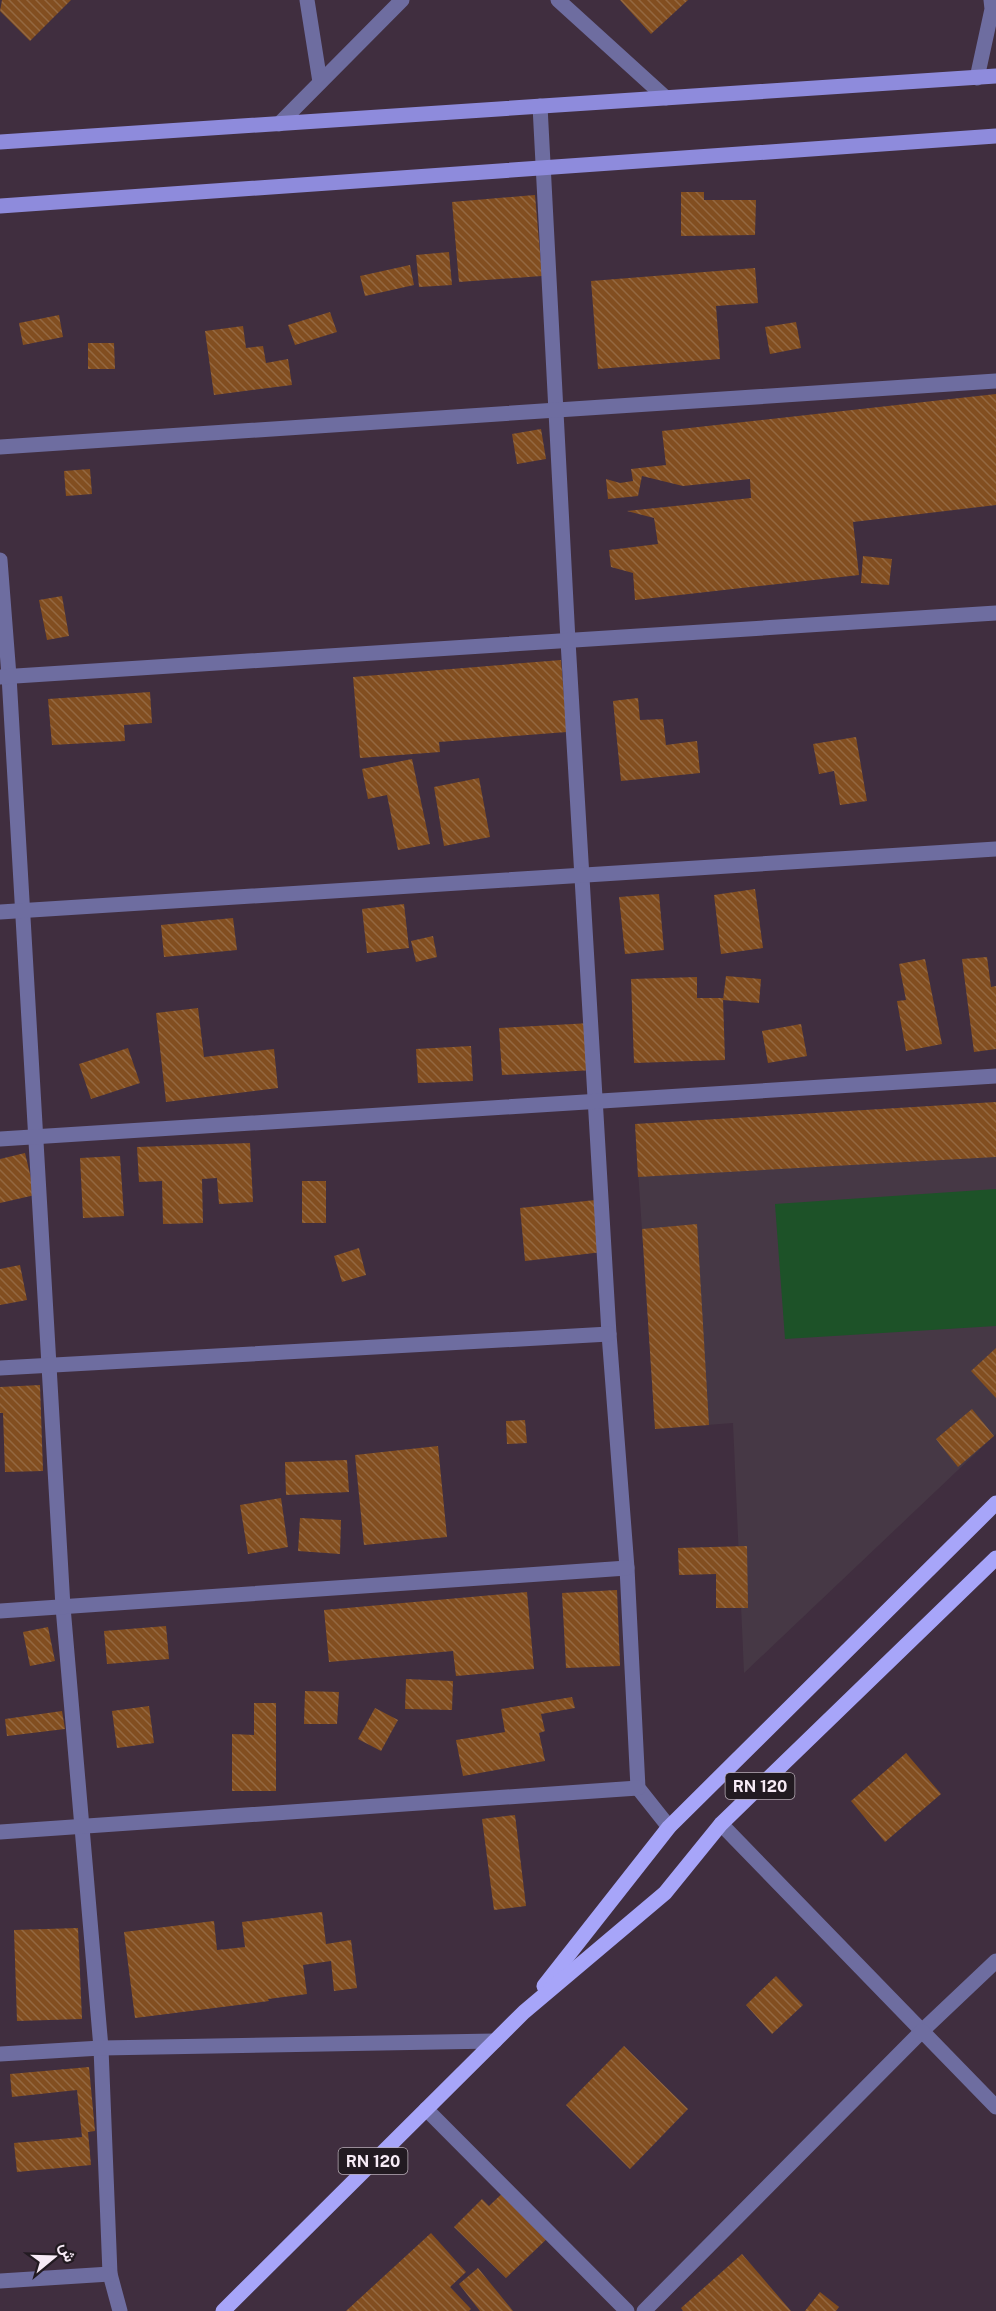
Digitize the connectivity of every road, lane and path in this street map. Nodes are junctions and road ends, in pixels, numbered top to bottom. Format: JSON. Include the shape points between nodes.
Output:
{"nodes":[{"id":1,"x":307,"y":0,"type":"edge"},
{"id":2,"x":402,"y":0,"type":"edge"},
{"id":3,"x":558,"y":0,"type":"edge"},
{"id":4,"x":991,"y":0,"type":"edge"},
{"id":5,"x":996,"y":76,"type":"edge"},
{"id":6,"x":977,"y":78,"type":"junction"},
{"id":7,"x":320,"y":82,"type":"junction"},
{"id":8,"x":666,"y":98,"type":"junction"},
{"id":9,"x":540,"y":106,"type":"junction"},
{"id":10,"x":279,"y":124,"type":"junction"},
{"id":11,"x":996,"y":136,"type":"edge"},
{"id":12,"x":0,"y":142,"type":"edge"},
{"id":13,"x":543,"y":168,"type":"junction"},
{"id":14,"x":0,"y":206,"type":"edge"},
{"id":15,"x":996,"y":381,"type":"edge"},
{"id":16,"x":556,"y":410,"type":"junction"},
{"id":17,"x":0,"y":447,"type":"edge"},
{"id":18,"x":0,"y":560,"type":"edge"},
{"id":19,"x":996,"y":613,"type":"edge"},
{"id":20,"x":568,"y":640,"type":"junction"},
{"id":21,"x":4,"y":677,"type":"edge"},
{"id":22,"x":996,"y":849,"type":"edge"},
{"id":23,"x":583,"y":875,"type":"junction"},
{"id":24,"x":22,"y":910,"type":"junction"},
{"id":25,"x":0,"y":912,"type":"edge"},
{"id":26,"x":996,"y":1076,"type":"edge"},
{"id":27,"x":596,"y":1102,"type":"junction"},
{"id":28,"x":36,"y":1137,"type":"junction"},
{"id":29,"x":0,"y":1139,"type":"edge"},
{"id":30,"x":609,"y":1334,"type":"junction"},
{"id":31,"x":50,"y":1365,"type":"junction"},
{"id":32,"x":0,"y":1368,"type":"edge"},
{"id":33,"x":996,"y":1503,"type":"edge"},
{"id":34,"x":996,"y":1558,"type":"edge"},
{"id":35,"x":627,"y":1568,"type":"junction"},
{"id":36,"x":63,"y":1607,"type":"junction"},
{"id":37,"x":0,"y":1611,"type":"edge"},
{"id":38,"x":638,"y":1788,"type":"junction"},
{"id":39,"x":721,"y":1824,"type":"junction"},
{"id":40,"x":669,"y":1827,"type":"junction"},
{"id":41,"x":82,"y":1828,"type":"junction"},
{"id":42,"x":0,"y":1832,"type":"edge"},
{"id":43,"x":996,"y":1961,"type":"edge"},
{"id":44,"x":524,"y":2012,"type":"junction"},
{"id":45,"x":922,"y":2031,"type":"junction"},
{"id":46,"x":495,"y":2041,"type":"junction"},
{"id":47,"x":101,"y":2048,"type":"junction"},
{"id":48,"x":0,"y":2055,"type":"edge"},
{"id":49,"x":996,"y":2107,"type":"edge"},
{"id":50,"x":426,"y":2109,"type":"junction"},
{"id":51,"x":110,"y":2274,"type":"junction"},
{"id":52,"x":0,"y":2281,"type":"edge"},
{"id":53,"x":120,"y":2311,"type":"edge"},
{"id":54,"x":223,"y":2311,"type":"edge"},
{"id":55,"x":627,"y":2311,"type":"edge"},
{"id":56,"x":644,"y":2311,"type":"edge"}],
"edges":[{"from":1,"to":7,"type":"street"},
{"from":2,"to":7,"type":"street"},
{"from":3,"to":8,"type":"street"},
{"from":4,"to":6,"type":"street"},
{"from":5,"to":6,"type":"street"},
{"from":6,"to":8,"type":"street"},
{"from":7,"to":10,"type":"street"},
{"from":8,"to":9,"type":"street"},
{"from":9,"to":10,"type":"street"},
{"from":9,"to":13,"type":"street"},
{"from":10,"to":12,"type":"street"},
{"from":11,"to":13,"type":"street"},
{"from":13,"to":14,"type":"street"},
{"from":13,"to":16,"type":"street"},
{"from":15,"to":16,"type":"street"},
{"from":16,"to":17,"type":"street"},
{"from":16,"to":20,"type":"street"},
{"from":18,"to":21,"type":"street"},
{"from":19,"to":20,"type":"street"},
{"from":20,"to":21,"type":"street"},
{"from":20,"to":23,"type":"street"},
{"from":21,"to":24,"type":"street"},
{"from":22,"to":23,"type":"street"},
{"from":23,"to":24,"type":"street"},
{"from":23,"to":27,"type":"street"},
{"from":24,"to":25,"type":"street"},
{"from":24,"to":28,"type":"street"},
{"from":26,"to":27,"type":"street"},
{"from":27,"to":28,"type":"street"},
{"from":27,"to":30,"type":"street"},
{"from":28,"to":29,"type":"street"},
{"from":28,"to":31,"type":"street"},
{"from":30,"to":31,"type":"street"},
{"from":30,"to":35,"type":"street"},
{"from":31,"to":32,"type":"street"},
{"from":31,"to":36,"type":"street"},
{"from":33,"to":40,"type":"main road"},
{"from":34,"to":39,"type":"main road","number":"RN 120"},
{"from":35,"to":36,"type":"street"},
{"from":35,"to":38,"type":"street"},
{"from":36,"to":37,"type":"street"},
{"from":36,"to":41,"type":"street"},
{"from":38,"to":40,"type":"street"},
{"from":38,"to":41,"type":"street"},
{"from":39,"to":44,"type":"main road","number":"RN 120","via":[[665,1893]]},
{"from":39,"to":45,"type":"street"},
{"from":40,"to":44,"type":"main road"},
{"from":41,"to":42,"type":"street"},
{"from":41,"to":47,"type":"street"},
{"from":43,"to":45,"type":"street"},
{"from":44,"to":46,"type":"main road","number":"RN 120"},
{"from":45,"to":49,"type":"street"},
{"from":45,"to":56,"type":"street"},
{"from":46,"to":47,"type":"street"},
{"from":46,"to":50,"type":"main road","number":"RN 120"},
{"from":47,"to":48,"type":"street"},
{"from":47,"to":51,"type":"street"},
{"from":50,"to":54,"type":"main road","number":"RN 120"},
{"from":50,"to":55,"type":"street"},
{"from":51,"to":52,"type":"street"},
{"from":51,"to":53,"type":"street"}]}
